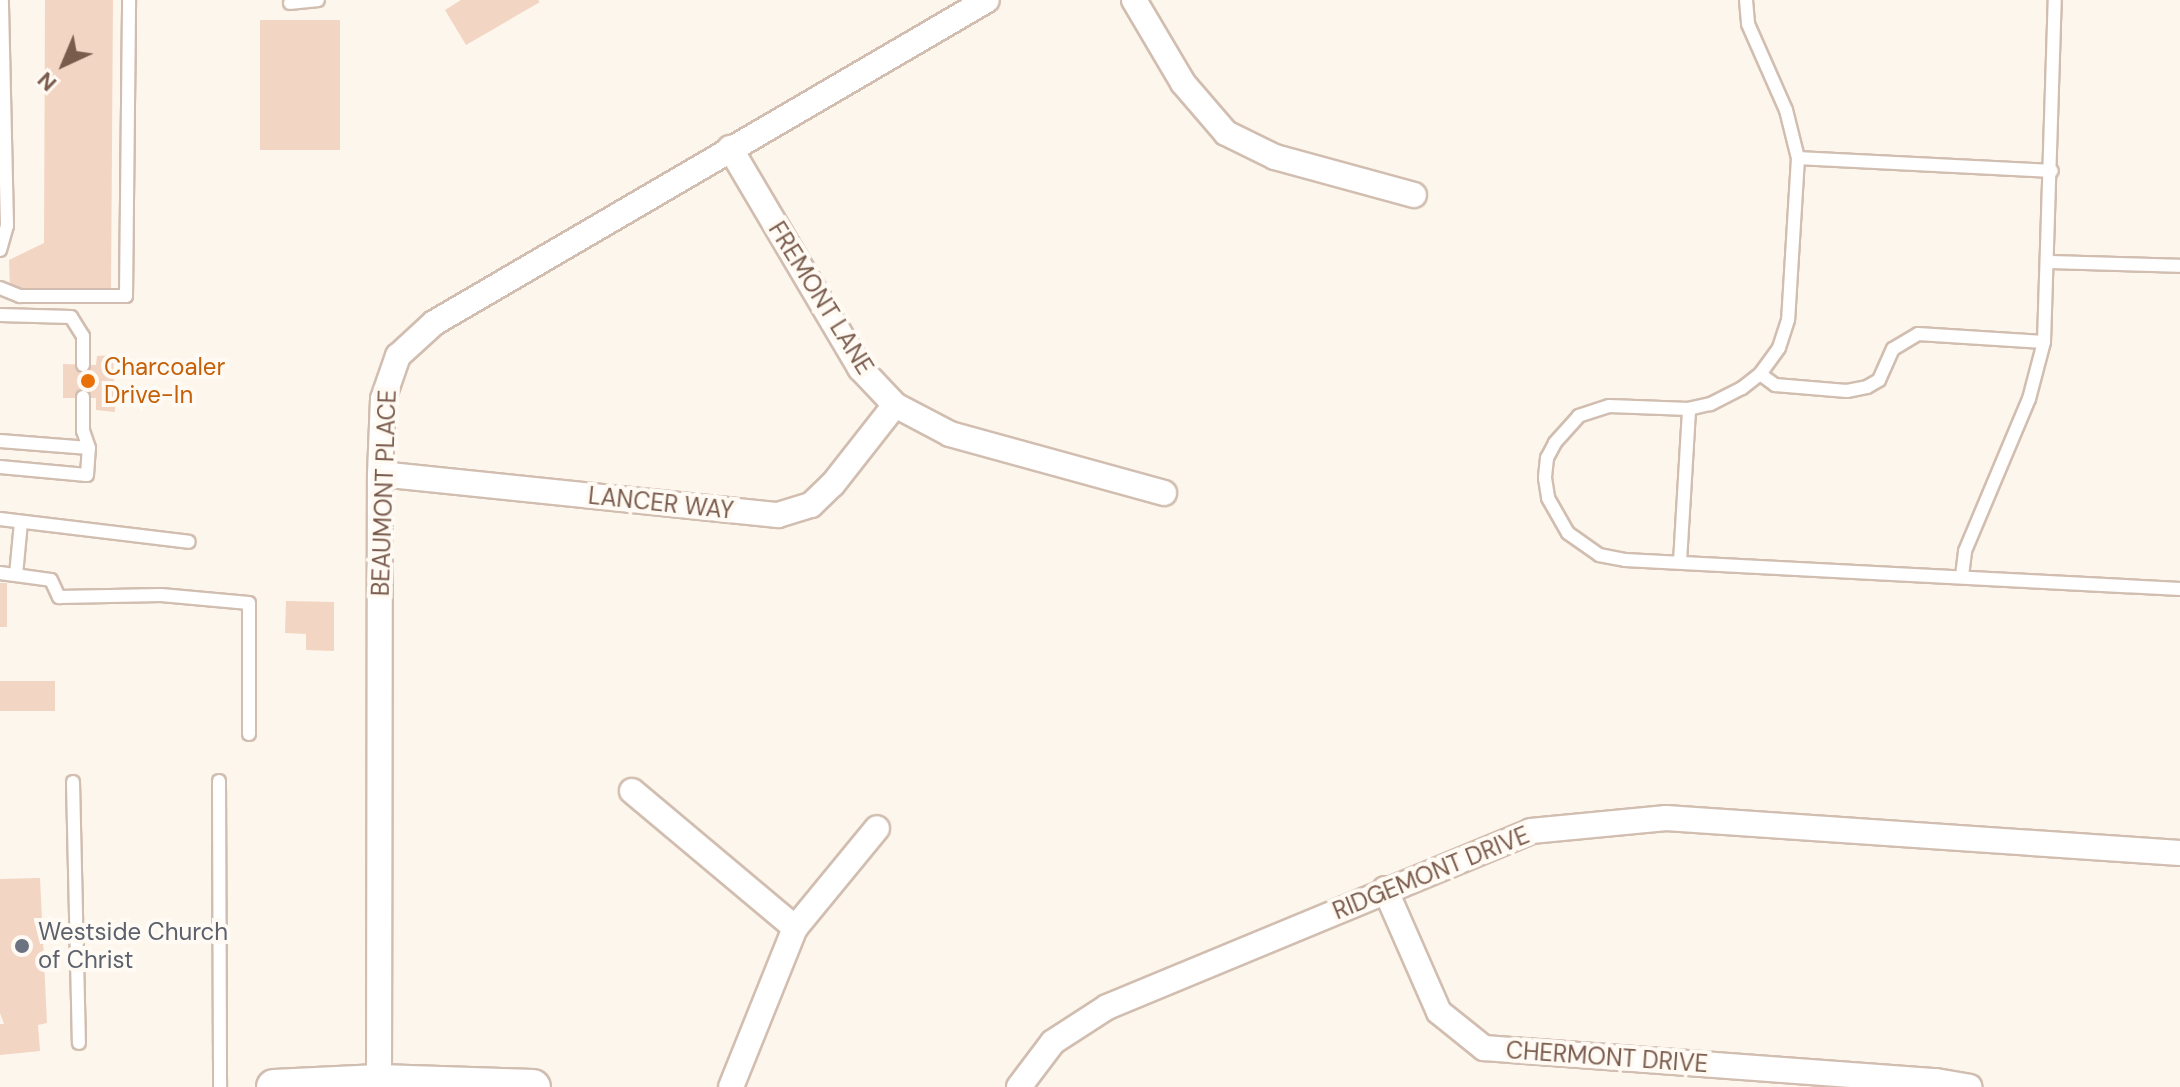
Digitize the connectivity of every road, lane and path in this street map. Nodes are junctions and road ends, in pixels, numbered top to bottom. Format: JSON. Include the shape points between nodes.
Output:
{"nodes":[{"id":1,"x":2,"y":0,"type":"edge"},
{"id":2,"x":129,"y":0,"type":"edge"},
{"id":3,"x":318,"y":0,"type":"edge"},
{"id":4,"x":987,"y":0,"type":"edge"},
{"id":5,"x":1134,"y":0,"type":"edge"},
{"id":6,"x":1746,"y":0,"type":"edge"},
{"id":7,"x":2055,"y":0,"type":"edge"},
{"id":8,"x":290,"y":3,"type":"dead end"},
{"id":9,"x":730,"y":148,"type":"junction"},
{"id":10,"x":1798,"y":158,"type":"junction"},
{"id":11,"x":2052,"y":171,"type":"junction"},
{"id":12,"x":1414,"y":195,"type":"dead end"},
{"id":13,"x":0,"y":250,"type":"edge"},
{"id":14,"x":2048,"y":262,"type":"junction"},
{"id":15,"x":2180,"y":266,"type":"edge"},
{"id":16,"x":0,"y":288,"type":"edge"},
{"id":17,"x":0,"y":315,"type":"edge"},
{"id":18,"x":2044,"y":342,"type":"junction"},
{"id":19,"x":83,"y":365,"type":"dead end"},
{"id":20,"x":1760,"y":374,"type":"junction"},
{"id":21,"x":83,"y":397,"type":"dead end"},
{"id":22,"x":895,"y":405,"type":"junction"},
{"id":23,"x":1689,"y":409,"type":"junction"},
{"id":24,"x":0,"y":441,"type":"edge"},
{"id":25,"x":89,"y":448,"type":"junction"},
{"id":26,"x":0,"y":467,"type":"edge"},
{"id":27,"x":380,"y":474,"type":"junction"},
{"id":28,"x":1164,"y":493,"type":"dead end"},
{"id":29,"x":0,"y":519,"type":"edge"},
{"id":30,"x":21,"y":522,"type":"junction"},
{"id":31,"x":189,"y":542,"type":"dead end"},
{"id":32,"x":1680,"y":562,"type":"junction"},
{"id":33,"x":0,"y":573,"type":"edge"},
{"id":34,"x":16,"y":575,"type":"junction"},
{"id":35,"x":1962,"y":576,"type":"junction"},
{"id":36,"x":2180,"y":589,"type":"edge"},
{"id":37,"x":249,"y":734,"type":"dead end"},
{"id":38,"x":219,"y":781,"type":"dead end"},
{"id":39,"x":73,"y":782,"type":"dead end"},
{"id":40,"x":632,"y":791,"type":"dead end"},
{"id":41,"x":877,"y":828,"type":"dead end"},
{"id":42,"x":2180,"y":853,"type":"edge"},
{"id":43,"x":1385,"y":889,"type":"junction"},
{"id":44,"x":795,"y":928,"type":"junction"},
{"id":45,"x":79,"y":1043,"type":"dead end"},
{"id":46,"x":379,"y":1084,"type":"edge"},
{"id":47,"x":220,"y":1087,"type":"edge"},
{"id":48,"x":274,"y":1087,"type":"edge"},
{"id":49,"x":533,"y":1087,"type":"edge"},
{"id":50,"x":731,"y":1087,"type":"edge"},
{"id":51,"x":1019,"y":1087,"type":"edge"},
{"id":52,"x":1969,"y":1087,"type":"edge"}],
"edges":[{"from":1,"to":13,"type":"lane","via":[[7,226]]},
{"from":2,"to":16,"type":"lane","via":[[126,296],[20,296]]},
{"from":3,"to":8,"type":"lane"},
{"from":4,"to":9,"type":"street","name":"BEAUMONT PLACE"},
{"from":5,"to":12,"type":"street","via":[[1183,83],[1226,133],[1275,157]]},
{"from":6,"to":10,"type":"lane","via":[[1748,24],[1786,110]]},
{"from":7,"to":11,"type":"lane"},
{"from":9,"to":22,"type":"street","name":"FREMONT LANE","via":[[860,368]]},
{"from":9,"to":27,"type":"street","name":"BEAUMONT PLACE","via":[[414,337],[387,379]]},
{"from":10,"to":11,"type":"lane"},
{"from":10,"to":20,"type":"lane","via":[[1788,320],[1779,348]]},
{"from":11,"to":14,"type":"lane"},
{"from":14,"to":15,"type":"lane"},
{"from":14,"to":18,"type":"lane"},
{"from":17,"to":19,"type":"lane","via":[[71,317],[83,336]]},
{"from":18,"to":20,"type":"lane","via":[[1918,334],[1893,349],[1879,380],[1847,391],[1775,385]]},
{"from":18,"to":35,"type":"lane","via":[[2029,399],[1965,551]]},
{"from":20,"to":23,"type":"lane","via":[[1731,393]]},
{"from":21,"to":25,"type":"lane"},
{"from":22,"to":27,"type":"street","name":"LANCER WAY","via":[[811,505],[778,515]]},
{"from":22,"to":28,"type":"street","name":"FREMONT LANE","via":[[950,434]]},
{"from":23,"to":32,"type":"lane"},
{"from":23,"to":32,"type":"lane","via":[[1609,406],[1579,416],[1555,443],[1545,478],[1557,517],[1579,544],[1625,560]]},
{"from":24,"to":25,"type":"lane"},
{"from":25,"to":26,"type":"lane","via":[[87,475]]},
{"from":27,"to":46,"type":"street","name":"BEAUMONT PLACE"},
{"from":29,"to":30,"type":"lane"},
{"from":30,"to":31,"type":"lane"},
{"from":30,"to":34,"type":"lane"},
{"from":32,"to":35,"type":"lane"},
{"from":33,"to":34,"type":"lane"},
{"from":34,"to":37,"type":"lane","via":[[51,580],[59,597],[161,595],[249,603]]},
{"from":35,"to":36,"type":"lane"},
{"from":38,"to":47,"type":"lane"},
{"from":39,"to":45,"type":"lane"},
{"from":40,"to":44,"type":"street"},
{"from":41,"to":44,"type":"street"},
{"from":42,"to":43,"type":"street","name":"RIDGEMONT DRIVE","via":[[1666,818],[1531,831]]},
{"from":43,"to":51,"type":"street","name":"RIDGEMONT DRIVE","via":[[1107,1007],[1053,1042]]},
{"from":43,"to":52,"type":"street","name":"CHERMONT DRIVE","via":[[1439,1012],[1484,1048]]},
{"from":44,"to":50,"type":"street"},
{"from":46,"to":48,"type":"street"},
{"from":46,"to":49,"type":"street"}]}
